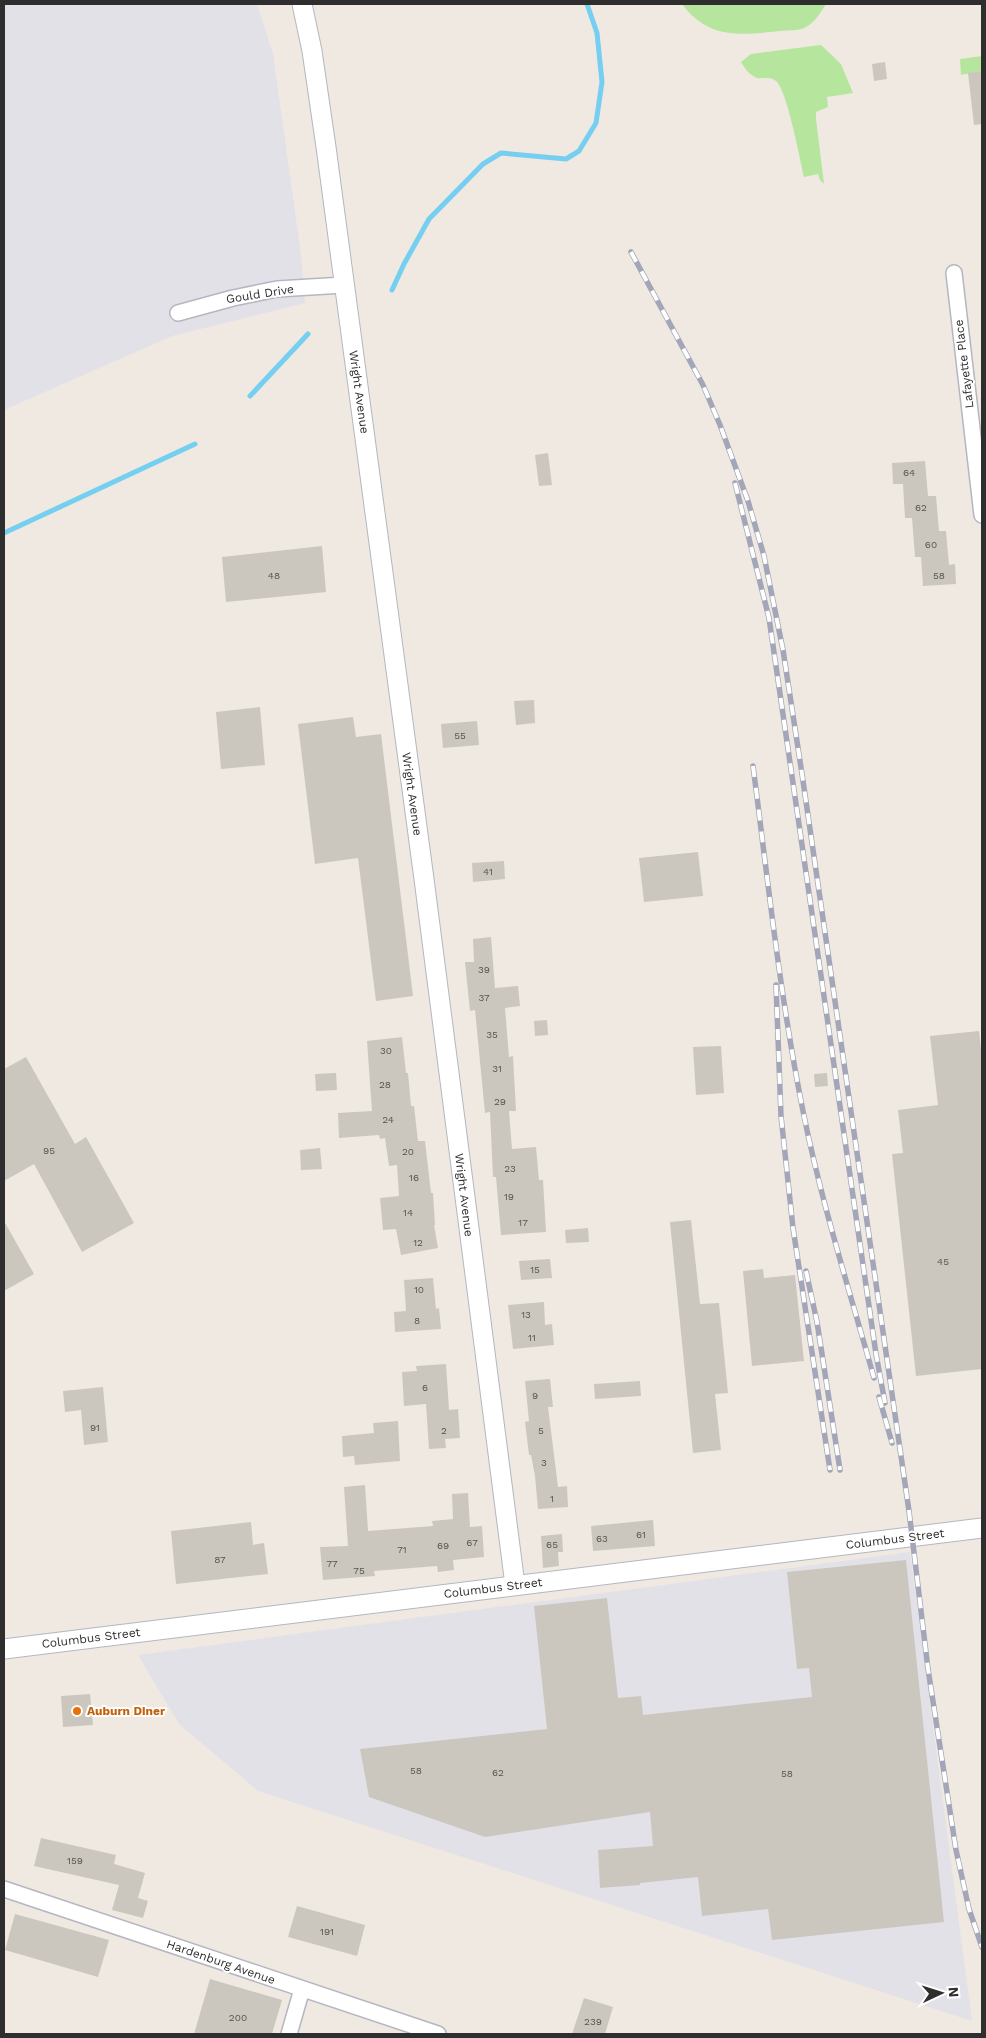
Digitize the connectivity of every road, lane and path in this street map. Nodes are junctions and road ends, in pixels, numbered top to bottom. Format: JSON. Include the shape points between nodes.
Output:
{"nodes":[{"id":1,"x":302,"y":4,"type":"edge"},
{"id":2,"x":954,"y":272,"type":"dead end"},
{"id":3,"x":344,"y":285,"type":"junction"},
{"id":4,"x":178,"y":313,"type":"dead end"},
{"id":5,"x":982,"y":515,"type":"edge"},
{"id":6,"x":982,"y":1528,"type":"edge"},
{"id":7,"x":515,"y":1585,"type":"junction"},
{"id":8,"x":4,"y":1649,"type":"edge"},
{"id":9,"x":4,"y":1889,"type":"edge"},
{"id":10,"x":302,"y":1990,"type":"junction"},
{"id":11,"x":289,"y":2034,"type":"edge"},
{"id":12,"x":438,"y":2034,"type":"edge"}],
"edges":[{"from":1,"to":3,"type":"street","name":"Wright Avenue","via":[[314,59]]},
{"from":2,"to":5,"type":"street","name":"Lafayette Place"},
{"from":3,"to":4,"type":"street","name":"Gould Drive","via":[[277,289]]},
{"from":3,"to":7,"type":"street","name":"Wright Avenue"},
{"from":6,"to":7,"type":"street","name":"Columbus Street"},
{"from":7,"to":8,"type":"street","name":"Columbus Street"},
{"from":9,"to":10,"type":"street","name":"Hardenburg Avenue"},
{"from":10,"to":11,"type":"street"},
{"from":10,"to":12,"type":"street","name":"Hardenburg Avenue"}]}
